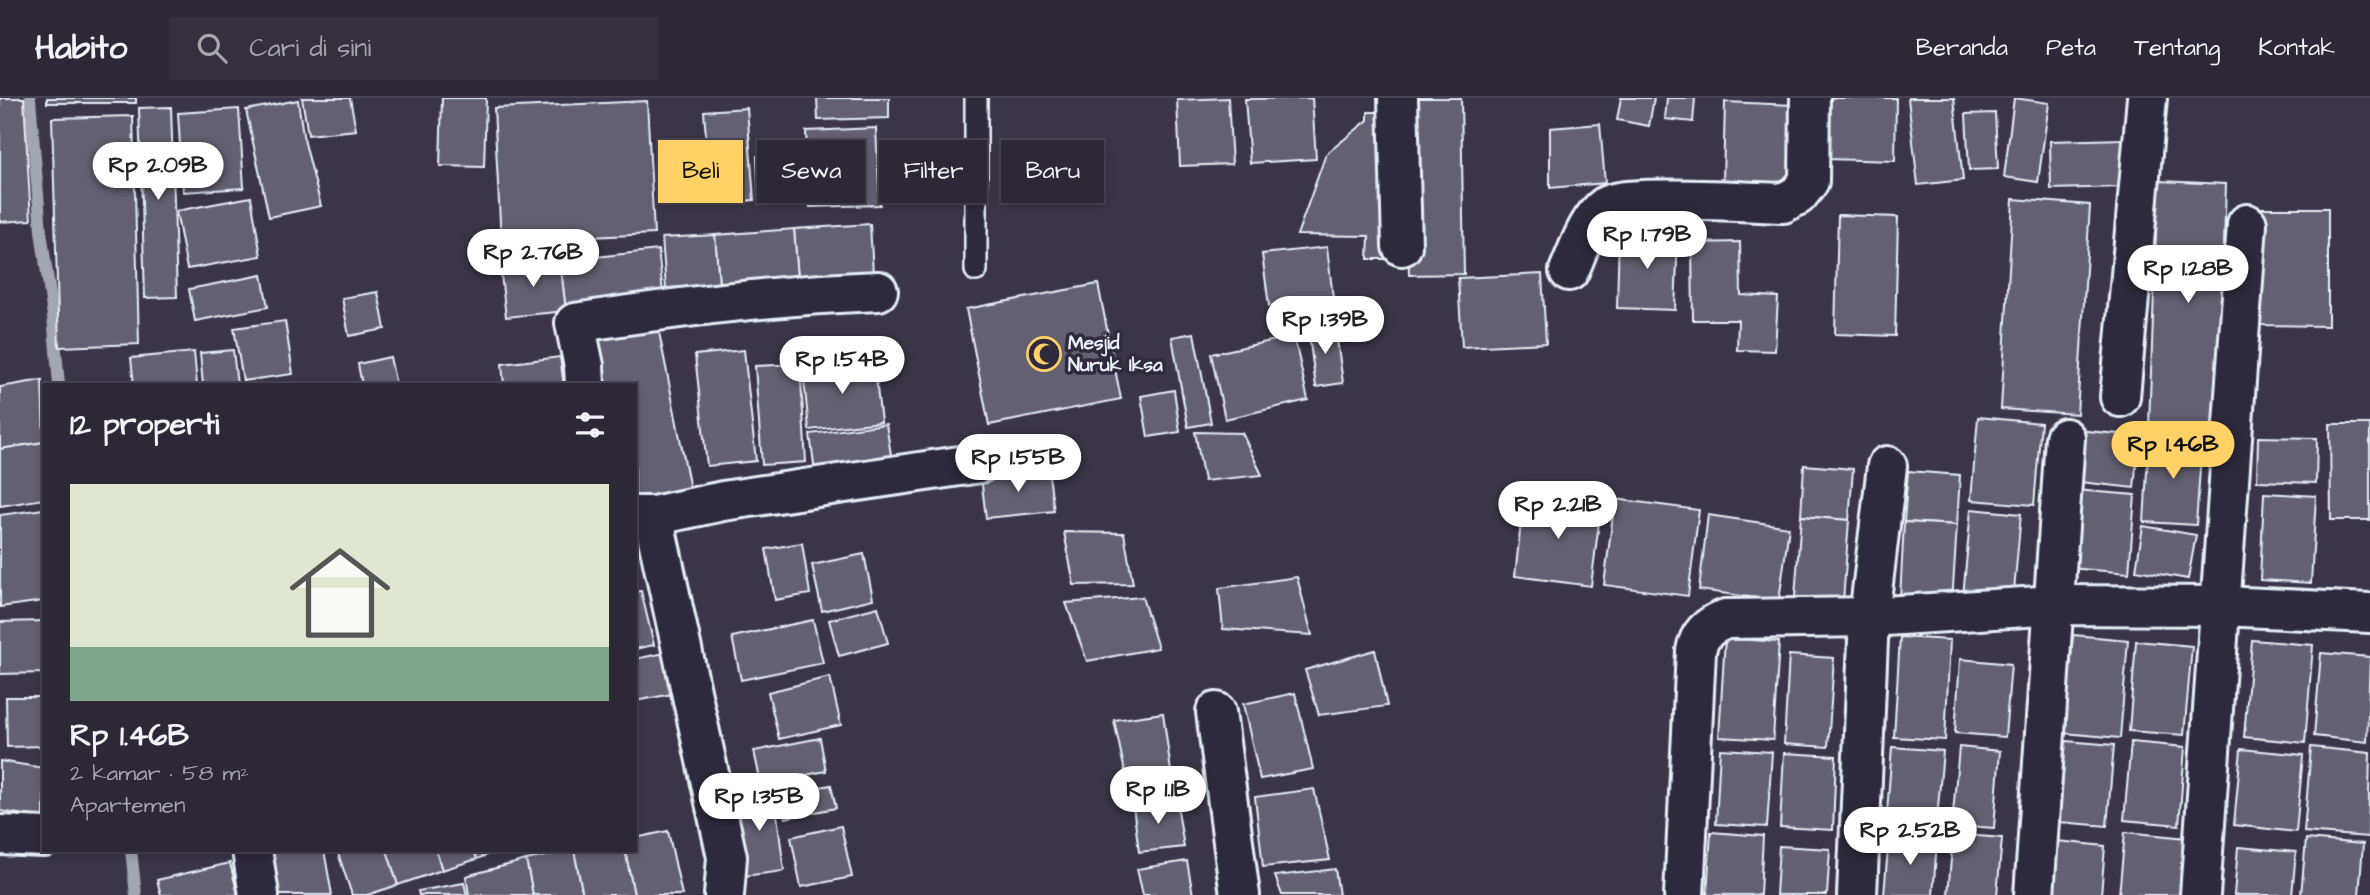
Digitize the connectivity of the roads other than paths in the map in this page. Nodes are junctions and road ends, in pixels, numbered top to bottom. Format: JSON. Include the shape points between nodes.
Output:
{"nodes":[{"id":1,"x":976,"y":98,"type":"edge"},
{"id":2,"x":1398,"y":98,"type":"edge"},
{"id":3,"x":1810,"y":98,"type":"edge"},
{"id":4,"x":2147,"y":98,"type":"edge"},
{"id":5,"x":2247,"y":225,"type":"dead end"},
{"id":6,"x":1402,"y":246,"type":"dead end"},
{"id":7,"x":976,"y":270,"type":"dead end"},
{"id":8,"x":1569,"y":271,"type":"dead end"},
{"id":9,"x":878,"y":291,"type":"dead end"},
{"id":10,"x":585,"y":383,"type":"edge"},
{"id":11,"x":2120,"y":397,"type":"dead end"},
{"id":12,"x":2065,"y":438,"type":"dead end"},
{"id":13,"x":980,"y":463,"type":"dead end"},
{"id":14,"x":1887,"y":466,"type":"dead end"},
{"id":15,"x":644,"y":516,"type":"edge"},
{"id":16,"x":2055,"y":605,"type":"junction"},
{"id":17,"x":2222,"y":606,"type":"junction"},
{"id":18,"x":2370,"y":613,"type":"edge"},
{"id":19,"x":1870,"y":617,"type":"junction"},
{"id":20,"x":1216,"y":712,"type":"dead end"},
{"id":21,"x":0,"y":835,"type":"edge"},
{"id":22,"x":42,"y":837,"type":"edge"},
{"id":23,"x":252,"y":852,"type":"edge"},
{"id":24,"x":259,"y":895,"type":"edge"},
{"id":25,"x":724,"y":895,"type":"edge"},
{"id":26,"x":1240,"y":895,"type":"edge"},
{"id":27,"x":1684,"y":895,"type":"edge"},
{"id":28,"x":1857,"y":895,"type":"edge"},
{"id":29,"x":2034,"y":895,"type":"edge"},
{"id":30,"x":2200,"y":895,"type":"edge"}],
"edges":[{"from":1,"to":7,"type":"lane"},
{"from":2,"to":6,"type":"street"},
{"from":3,"to":8,"type":"street","via":[[1808,181],[1798,195],[1783,203],[1612,202],[1595,217]]},
{"from":4,"to":11,"type":"street"},
{"from":5,"to":17,"type":"street"},
{"from":9,"to":10,"type":"street","via":[[688,306],[575,323]]},
{"from":12,"to":16,"type":"street"},
{"from":13,"to":15,"type":"street"},
{"from":14,"to":19,"type":"street"},
{"from":15,"to":25,"type":"street","via":[[727,857]]},
{"from":16,"to":17,"type":"street"},
{"from":16,"to":19,"type":"street"},
{"from":16,"to":29,"type":"street"},
{"from":17,"to":18,"type":"street"},
{"from":17,"to":30,"type":"street"},
{"from":19,"to":27,"type":"street","via":[[1726,619],[1712,623],[1698,638]]},
{"from":19,"to":28,"type":"street"},
{"from":20,"to":26,"type":"street"},
{"from":21,"to":22,"type":"street"},
{"from":23,"to":24,"type":"street"}]}
